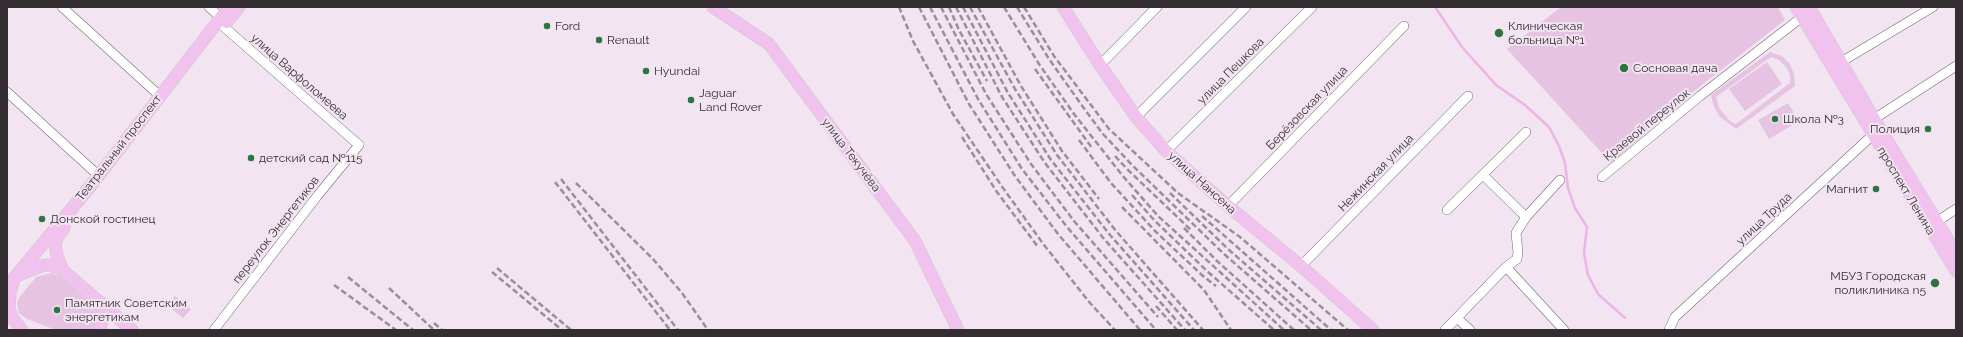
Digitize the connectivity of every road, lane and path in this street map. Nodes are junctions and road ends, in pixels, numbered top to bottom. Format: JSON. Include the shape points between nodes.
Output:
{"nodes":[{"id":1,"x":62,"y":7,"type":"edge"},
{"id":2,"x":209,"y":7,"type":"edge"},
{"id":3,"x":229,"y":7,"type":"edge"},
{"id":4,"x":239,"y":7,"type":"edge"},
{"id":5,"x":713,"y":7,"type":"edge"},
{"id":6,"x":1157,"y":7,"type":"edge"},
{"id":7,"x":1246,"y":7,"type":"edge"},
{"id":8,"x":1312,"y":7,"type":"edge"},
{"id":9,"x":1933,"y":7,"type":"edge"},
{"id":10,"x":1065,"y":8,"type":"edge"},
{"id":11,"x":1802,"y":10,"type":"edge"},
{"id":12,"x":222,"y":22,"type":"junction"},
{"id":13,"x":1404,"y":26,"type":"dead end"},
{"id":14,"x":1841,"y":62,"type":"junction"},
{"id":15,"x":1100,"y":65,"type":"junction"},
{"id":16,"x":1956,"y":66,"type":"edge"},
{"id":17,"x":7,"y":92,"type":"edge"},
{"id":18,"x":160,"y":96,"type":"junction"},
{"id":19,"x":1468,"y":96,"type":"dead end"},
{"id":20,"x":1136,"y":117,"type":"junction"},
{"id":21,"x":1874,"y":119,"type":"junction"},
{"id":22,"x":1526,"y":132,"type":"dead end"},
{"id":23,"x":1876,"y":132,"type":"junction"},
{"id":24,"x":359,"y":145,"type":"joint"},
{"id":25,"x":1166,"y":151,"type":"junction"},
{"id":26,"x":1483,"y":175,"type":"junction"},
{"id":27,"x":99,"y":176,"type":"junction"},
{"id":28,"x":1602,"y":177,"type":"dead end"},
{"id":29,"x":1560,"y":180,"type":"dead end"},
{"id":30,"x":1228,"y":206,"type":"junction"},
{"id":31,"x":1956,"y":209,"type":"edge"},
{"id":32,"x":1447,"y":210,"type":"dead end"},
{"id":33,"x":1526,"y":217,"type":"junction"},
{"id":34,"x":1936,"y":222,"type":"junction"},
{"id":35,"x":1956,"y":253,"type":"edge"},
{"id":36,"x":1301,"y":266,"type":"junction"},
{"id":37,"x":1506,"y":267,"type":"junction"},
{"id":38,"x":63,"y":270,"type":"junction"},
{"id":39,"x":1956,"y":271,"type":"edge"},
{"id":40,"x":12,"y":280,"type":"edge"},
{"id":41,"x":102,"y":303,"type":"junction"},
{"id":42,"x":1457,"y":318,"type":"junction"},
{"id":43,"x":7,"y":329,"type":"edge"},
{"id":44,"x":19,"y":330,"type":"edge"},
{"id":45,"x":22,"y":330,"type":"edge"},
{"id":46,"x":100,"y":330,"type":"edge"},
{"id":47,"x":132,"y":330,"type":"edge"},
{"id":48,"x":214,"y":330,"type":"edge"},
{"id":49,"x":958,"y":330,"type":"edge"},
{"id":50,"x":1373,"y":330,"type":"edge"},
{"id":51,"x":1445,"y":330,"type":"edge"},
{"id":52,"x":1470,"y":330,"type":"edge"},
{"id":53,"x":1564,"y":330,"type":"edge"},
{"id":54,"x":1669,"y":330,"type":"edge"}],
"edges":[{"from":1,"to":18,"type":"street"},
{"from":2,"to":12,"type":"street","name":"улица Варфоломеева"},
{"from":3,"to":12,"type":"main road","name":"Театральный проспект"},
{"from":4,"to":12,"type":"main road","name":"Театральный проспект"},
{"from":5,"to":49,"type":"main road","name":"улица Текучёва","via":[[769,44],[915,241]]},
{"from":6,"to":15,"type":"street"},
{"from":7,"to":20,"type":"street"},
{"from":8,"to":25,"type":"street","name":"улица Пешкова"},
{"from":9,"to":14,"type":"street"},
{"from":10,"to":15,"type":"main road","name":"улица Нансена"},
{"from":11,"to":14,"type":"main road","name":"проспект Ленина"},
{"from":11,"to":23,"type":"main road","name":"проспект Ленина"},
{"from":11,"to":28,"type":"street","name":"Краевой переулок"},
{"from":12,"to":18,"type":"main road","name":"Театральный проспект"},
{"from":12,"to":24,"type":"street","name":"улица Варфоломеева"},
{"from":12,"to":38,"type":"main road","name":"Театральный проспект","via":[[58,236],[55,244],[56,253]]},
{"from":13,"to":30,"type":"street","name":"Берёзовская улица"},
{"from":14,"to":21,"type":"main road","name":"проспект Ленина"},
{"from":15,"to":20,"type":"main road","name":"улица Нансена"},
{"from":16,"to":21,"type":"street"},
{"from":17,"to":27,"type":"street"},
{"from":18,"to":27,"type":"main road","name":"Театральный проспект"},
{"from":19,"to":36,"type":"street","name":"Нежинская улица"},
{"from":20,"to":25,"type":"main road","name":"улица Нансена"},
{"from":21,"to":23,"type":"main road","name":"проспект Ленина"},
{"from":22,"to":26,"type":"street"},
{"from":23,"to":34,"type":"main road","name":"проспект Ленина"},
{"from":23,"to":39,"type":"main road","name":"проспект Ленина"},
{"from":23,"to":54,"type":"street","name":"улица Труда","via":[[1675,317]]},
{"from":24,"to":48,"type":"street","name":"переулок Энергетиков"},
{"from":25,"to":30,"type":"main road","name":"улица Нансена"},
{"from":26,"to":32,"type":"street"},
{"from":26,"to":33,"type":"street"},
{"from":27,"to":40,"type":"main road","name":"Театральный проспект"},
{"from":29,"to":33,"type":"street"},
{"from":30,"to":36,"type":"main road","name":"улица Нансена"},
{"from":31,"to":34,"type":"street"},
{"from":33,"to":37,"type":"street","via":[[1516,233],[1517,259]]},
{"from":34,"to":35,"type":"main road","name":"проспект Ленина"},
{"from":36,"to":50,"type":"main road","name":"улица Нансена"},
{"from":37,"to":42,"type":"street"},
{"from":37,"to":53,"type":"street"},
{"from":38,"to":40,"type":"main road","via":[[45,265]]},
{"from":38,"to":41,"type":"main road"},
{"from":40,"to":45,"type":"main road","via":[[9,309]]},
{"from":41,"to":46,"type":"main road"},
{"from":41,"to":47,"type":"main road"},
{"from":42,"to":51,"type":"street"},
{"from":42,"to":52,"type":"street"},
{"from":43,"to":44,"type":"main road"}]}
